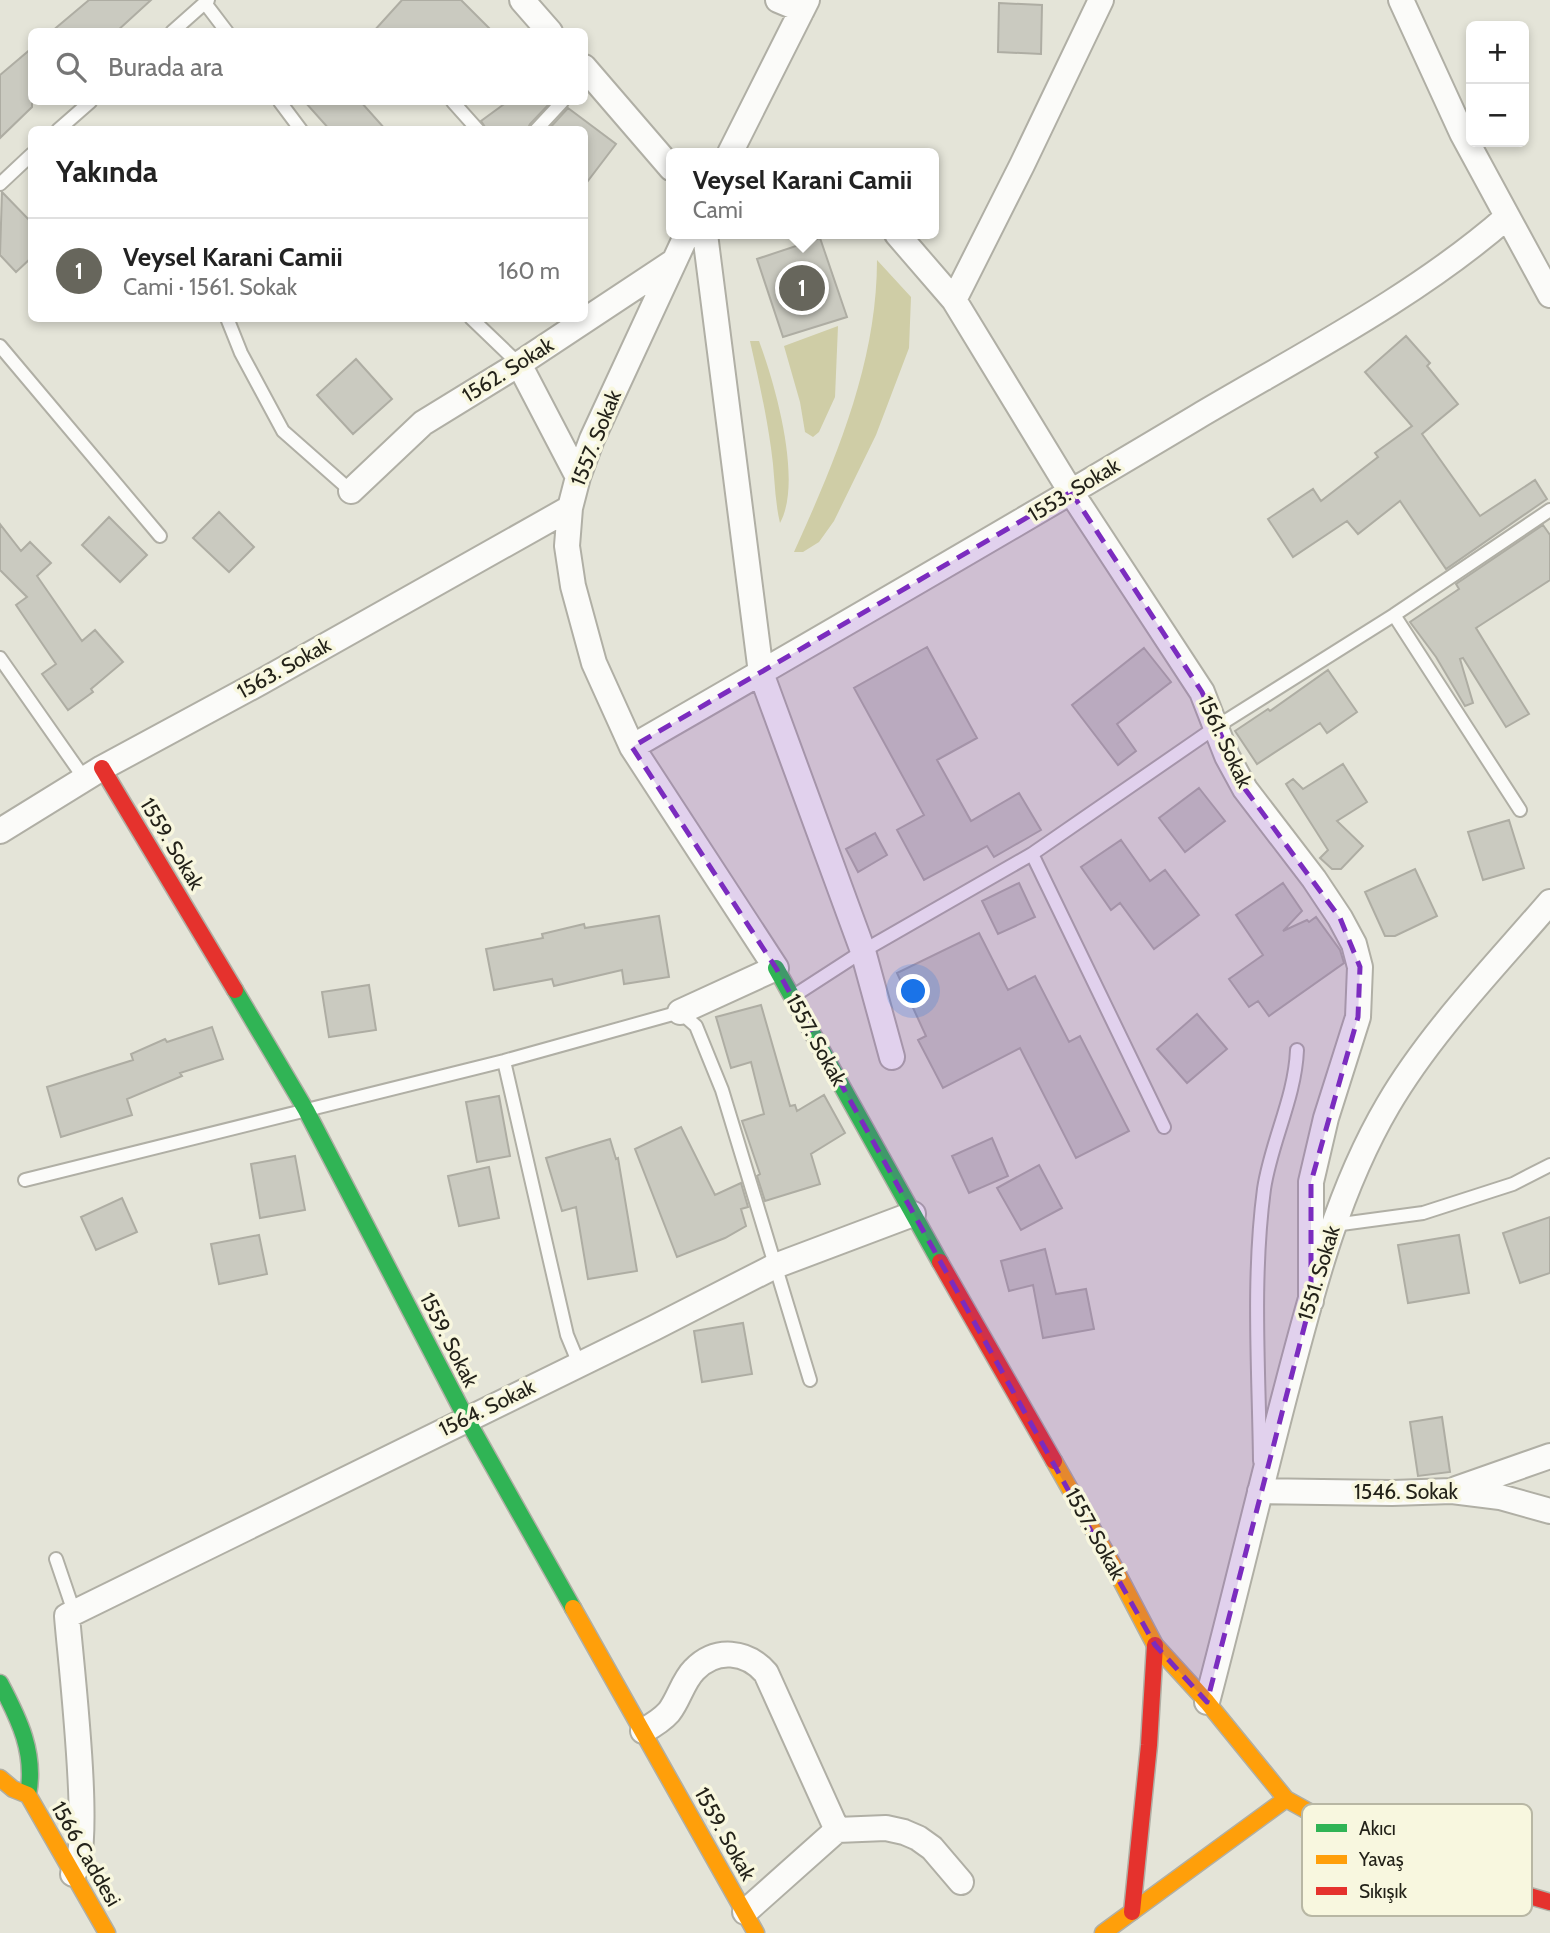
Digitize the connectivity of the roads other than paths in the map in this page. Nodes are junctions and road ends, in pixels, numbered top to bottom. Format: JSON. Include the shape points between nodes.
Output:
{"nodes":[{"id":1,"x":522,"y":0,"type":"edge"},
{"id":2,"x":778,"y":0,"type":"edge"},
{"id":3,"x":1101,"y":0,"type":"edge"},
{"id":4,"x":1401,"y":0,"type":"edge"},
{"id":5,"x":207,"y":1,"type":"edge"},
{"id":6,"x":804,"y":5,"type":"edge"},
{"id":7,"x":177,"y":28,"type":"edge"},
{"id":8,"x":224,"y":28,"type":"edge"},
{"id":9,"x":546,"y":28,"type":"edge"},
{"id":10,"x":588,"y":74,"type":"edge"},
{"id":11,"x":87,"y":105,"type":"edge"},
{"id":12,"x":282,"y":105,"type":"edge"},
{"id":13,"x":456,"y":105,"type":"edge"},
{"id":14,"x":559,"y":105,"type":"edge"},
{"id":15,"x":63,"y":126,"type":"edge"},
{"id":16,"x":298,"y":126,"type":"edge"},
{"id":17,"x":474,"y":126,"type":"edge"},
{"id":18,"x":540,"y":126,"type":"edge"},
{"id":19,"x":735,"y":148,"type":"edge"},
{"id":20,"x":28,"y":159,"type":"edge"},
{"id":21,"x":666,"y":162,"type":"edge"},
{"id":22,"x":0,"y":184,"type":"edge"},
{"id":23,"x":1507,"y":217,"type":"junction"},
{"id":24,"x":685,"y":239,"type":"edge"},
{"id":25,"x":706,"y":239,"type":"edge"},
{"id":26,"x":901,"y":239,"type":"edge"},
{"id":27,"x":674,"y":261,"type":"junction"},
{"id":28,"x":1550,"y":295,"type":"edge"},
{"id":29,"x":954,"y":300,"type":"junction"},
{"id":30,"x":588,"y":318,"type":"edge"},
{"id":31,"x":229,"y":322,"type":"edge"},
{"id":32,"x":475,"y":322,"type":"edge"},
{"id":33,"x":582,"y":322,"type":"edge"},
{"id":34,"x":0,"y":346,"type":"edge"},
{"id":35,"x":519,"y":364,"type":"junction"},
{"id":36,"x":578,"y":477,"type":"junction"},
{"id":37,"x":351,"y":491,"type":"joint"},
{"id":38,"x":1071,"y":492,"type":"junction"},
{"id":39,"x":570,"y":508,"type":"junction"},
{"id":40,"x":1550,"y":510,"type":"edge"},
{"id":41,"x":160,"y":536,"type":"dead end"},
{"id":42,"x":1394,"y":615,"type":"junction"},
{"id":43,"x":0,"y":659,"type":"edge"},
{"id":44,"x":761,"y":673,"type":"junction"},
{"id":45,"x":1216,"y":727,"type":"junction"},
{"id":46,"x":632,"y":747,"type":"junction"},
{"id":47,"x":93,"y":773,"type":"junction"},
{"id":48,"x":1520,"y":810,"type":"dead end"},
{"id":49,"x":0,"y":831,"type":"edge"},
{"id":50,"x":1031,"y":854,"type":"junction"},
{"id":51,"x":1550,"y":902,"type":"edge"},
{"id":52,"x":863,"y":951,"type":"junction"},
{"id":53,"x":776,"y":968,"type":"junction"},
{"id":54,"x":791,"y":997,"type":"junction"},
{"id":55,"x":680,"y":1012,"type":"junction"},
{"id":56,"x":1297,"y":1050,"type":"dead end"},
{"id":57,"x":892,"y":1057,"type":"dead end"},
{"id":58,"x":504,"y":1061,"type":"junction"},
{"id":59,"x":306,"y":1110,"type":"junction"},
{"id":60,"x":1164,"y":1127,"type":"dead end"},
{"id":61,"x":1550,"y":1165,"type":"edge"},
{"id":62,"x":25,"y":1180,"type":"dead end"},
{"id":63,"x":913,"y":1214,"type":"junction"},
{"id":64,"x":1333,"y":1225,"type":"junction"},
{"id":65,"x":775,"y":1266,"type":"junction"},
{"id":66,"x":1311,"y":1301,"type":"junction"},
{"id":67,"x":579,"y":1364,"type":"junction"},
{"id":68,"x":810,"y":1380,"type":"dead end"},
{"id":69,"x":466,"y":1418,"type":"junction"},
{"id":70,"x":1550,"y":1455,"type":"edge"},
{"id":71,"x":1260,"y":1491,"type":"junction"},
{"id":72,"x":1452,"y":1491,"type":"junction"},
{"id":73,"x":1550,"y":1511,"type":"edge"},
{"id":74,"x":56,"y":1559,"type":"dead end"},
{"id":75,"x":70,"y":1614,"type":"junction"},
{"id":76,"x":1155,"y":1645,"type":"junction"},
{"id":77,"x":0,"y":1683,"type":"edge"},
{"id":78,"x":1207,"y":1702,"type":"junction"},
{"id":79,"x":643,"y":1731,"type":"junction"},
{"id":80,"x":0,"y":1778,"type":"edge"},
{"id":81,"x":29,"y":1795,"type":"junction"},
{"id":82,"x":1286,"y":1799,"type":"junction"},
{"id":83,"x":1302,"y":1808,"type":"edge"},
{"id":84,"x":837,"y":1830,"type":"junction"},
{"id":85,"x":73,"y":1874,"type":"junction"},
{"id":86,"x":961,"y":1882,"type":"dead end"},
{"id":87,"x":1532,"y":1897,"type":"edge"},
{"id":88,"x":1550,"y":1902,"type":"edge"},
{"id":89,"x":1138,"y":1922,"type":"edge"},
{"id":90,"x":750,"y":1923,"type":"edge"},
{"id":91,"x":107,"y":1933,"type":"edge"},
{"id":92,"x":1103,"y":1933,"type":"edge"}],
"edges":[{"from":1,"to":9,"type":"street"},
{"from":2,"to":6,"type":"street"},
{"from":3,"to":29,"type":"street"},
{"from":4,"to":23,"type":"street","via":[[1462,133]]},
{"from":5,"to":7,"type":"lane"},
{"from":5,"to":8,"type":"lane"},
{"from":6,"to":19,"type":"street"},
{"from":10,"to":21,"type":"street"},
{"from":11,"to":15,"type":"lane"},
{"from":12,"to":16,"type":"lane"},
{"from":13,"to":17,"type":"lane"},
{"from":14,"to":18,"type":"lane"},
{"from":20,"to":22,"type":"lane"},
{"from":23,"to":28,"type":"street"},
{"from":23,"to":38,"type":"street","name":"1553. Sokak","via":[[1474,246],[1363,318]]},
{"from":24,"to":27,"type":"street","name":"1557. Sokak"},
{"from":25,"to":44,"type":"street"},
{"from":26,"to":29,"type":"street","name":"1561. Sokak"},
{"from":27,"to":30,"type":"street","name":"1562. Sokak"},
{"from":27,"to":36,"type":"street","name":"1557. Sokak"},
{"from":29,"to":38,"type":"street","name":"1561. Sokak"},
{"from":31,"to":37,"type":"lane","via":[[283,430]]},
{"from":32,"to":35,"type":"lane"},
{"from":33,"to":35,"type":"street","name":"1562. Sokak"},
{"from":34,"to":41,"type":"lane"},
{"from":35,"to":36,"type":"street"},
{"from":35,"to":37,"type":"street","name":"1562. Sokak","via":[[422,423]]},
{"from":36,"to":39,"type":"street","name":"1557. Sokak"},
{"from":38,"to":44,"type":"street","name":"1553. Sokak"},
{"from":38,"to":45,"type":"street","name":"1561. Sokak","via":[[1202,692]]},
{"from":39,"to":46,"type":"street","name":"1557. Sokak","via":[[567,546],[573,586],[594,663]]},
{"from":39,"to":47,"type":"street","name":"1563. Sokak"},
{"from":40,"to":42,"type":"lane"},
{"from":42,"to":45,"type":"lane"},
{"from":42,"to":48,"type":"lane"},
{"from":43,"to":47,"type":"lane"},
{"from":44,"to":46,"type":"street","name":"1553. Sokak"},
{"from":44,"to":52,"type":"street"},
{"from":45,"to":50,"type":"lane"},
{"from":45,"to":66,"type":"street","name":"1561. Sokak","via":[[1245,789],[1340,918],[1360,967],[1359,1017],[1311,1182]]},
{"from":46,"to":53,"type":"street","name":"1557. Sokak"},
{"from":47,"to":49,"type":"street","name":"1563. Sokak"},
{"from":47,"to":59,"type":"street","name":"1559. Sokak"},
{"from":50,"to":52,"type":"lane"},
{"from":50,"to":60,"type":"lane"},
{"from":51,"to":64,"type":"street","name":"1551. Sokak","via":[[1401,1083],[1358,1160]]},
{"from":52,"to":54,"type":"lane"},
{"from":52,"to":57,"type":"street"},
{"from":53,"to":54,"type":"street","name":"1557. Sokak"},
{"from":53,"to":55,"type":"street"},
{"from":54,"to":63,"type":"street","name":"1557. Sokak"},
{"from":55,"to":58,"type":"lane"},
{"from":55,"to":65,"type":"lane","via":[[696,1026],[722,1090]]},
{"from":56,"to":71,"type":"lane","via":[[1296,1071],[1264,1188],[1261,1220]]},
{"from":58,"to":59,"type":"lane"},
{"from":58,"to":67,"type":"lane","via":[[567,1335]]},
{"from":59,"to":62,"type":"lane"},
{"from":59,"to":69,"type":"street","name":"1559. Sokak"},
{"from":61,"to":64,"type":"lane","via":[[1513,1184],[1423,1213]]},
{"from":63,"to":65,"type":"street","name":"1564. Sokak"},
{"from":63,"to":76,"type":"street","name":"1557. Sokak"},
{"from":64,"to":66,"type":"street","name":"1551. Sokak"},
{"from":65,"to":67,"type":"street","name":"1564. Sokak"},
{"from":65,"to":68,"type":"lane"},
{"from":66,"to":71,"type":"street","name":"1551. Sokak"},
{"from":67,"to":69,"type":"street","name":"1564. Sokak"},
{"from":69,"to":75,"type":"street","name":"1564. Sokak"},
{"from":69,"to":79,"type":"street","name":"1559. Sokak"},
{"from":70,"to":72,"type":"street"},
{"from":71,"to":72,"type":"street","name":"1546. Sokak"},
{"from":71,"to":78,"type":"street","name":"1551. Sokak"},
{"from":72,"to":73,"type":"street","name":"1546. Sokak","via":[[1500,1497]]},
{"from":74,"to":75,"type":"lane"},
{"from":75,"to":85,"type":"street","via":[[82,1845],[80,1864]]},
{"from":76,"to":78,"type":"street","name":"1557. Sokak"},
{"from":76,"to":89,"type":"street"},
{"from":77,"to":81,"type":"street","name":"1566 Caddesi","via":[[29,1745]]},
{"from":78,"to":82,"type":"street","name":"1557. Sokak"},
{"from":79,"to":84,"type":"street","via":[[668,1713],[701,1664],[721,1656],[746,1656],[766,1673]]},
{"from":79,"to":90,"type":"street","name":"1559. Sokak"},
{"from":80,"to":81,"type":"street","name":"1566 Caddesi"},
{"from":81,"to":85,"type":"street","name":"1566 Caddesi"},
{"from":82,"to":83,"type":"street"},
{"from":82,"to":89,"type":"street"},
{"from":84,"to":86,"type":"street","via":[[904,1832],[932,1848]]},
{"from":84,"to":90,"type":"street"},
{"from":85,"to":91,"type":"street","name":"1566 Caddesi"},
{"from":87,"to":88,"type":"street"},
{"from":89,"to":92,"type":"street"}]}
